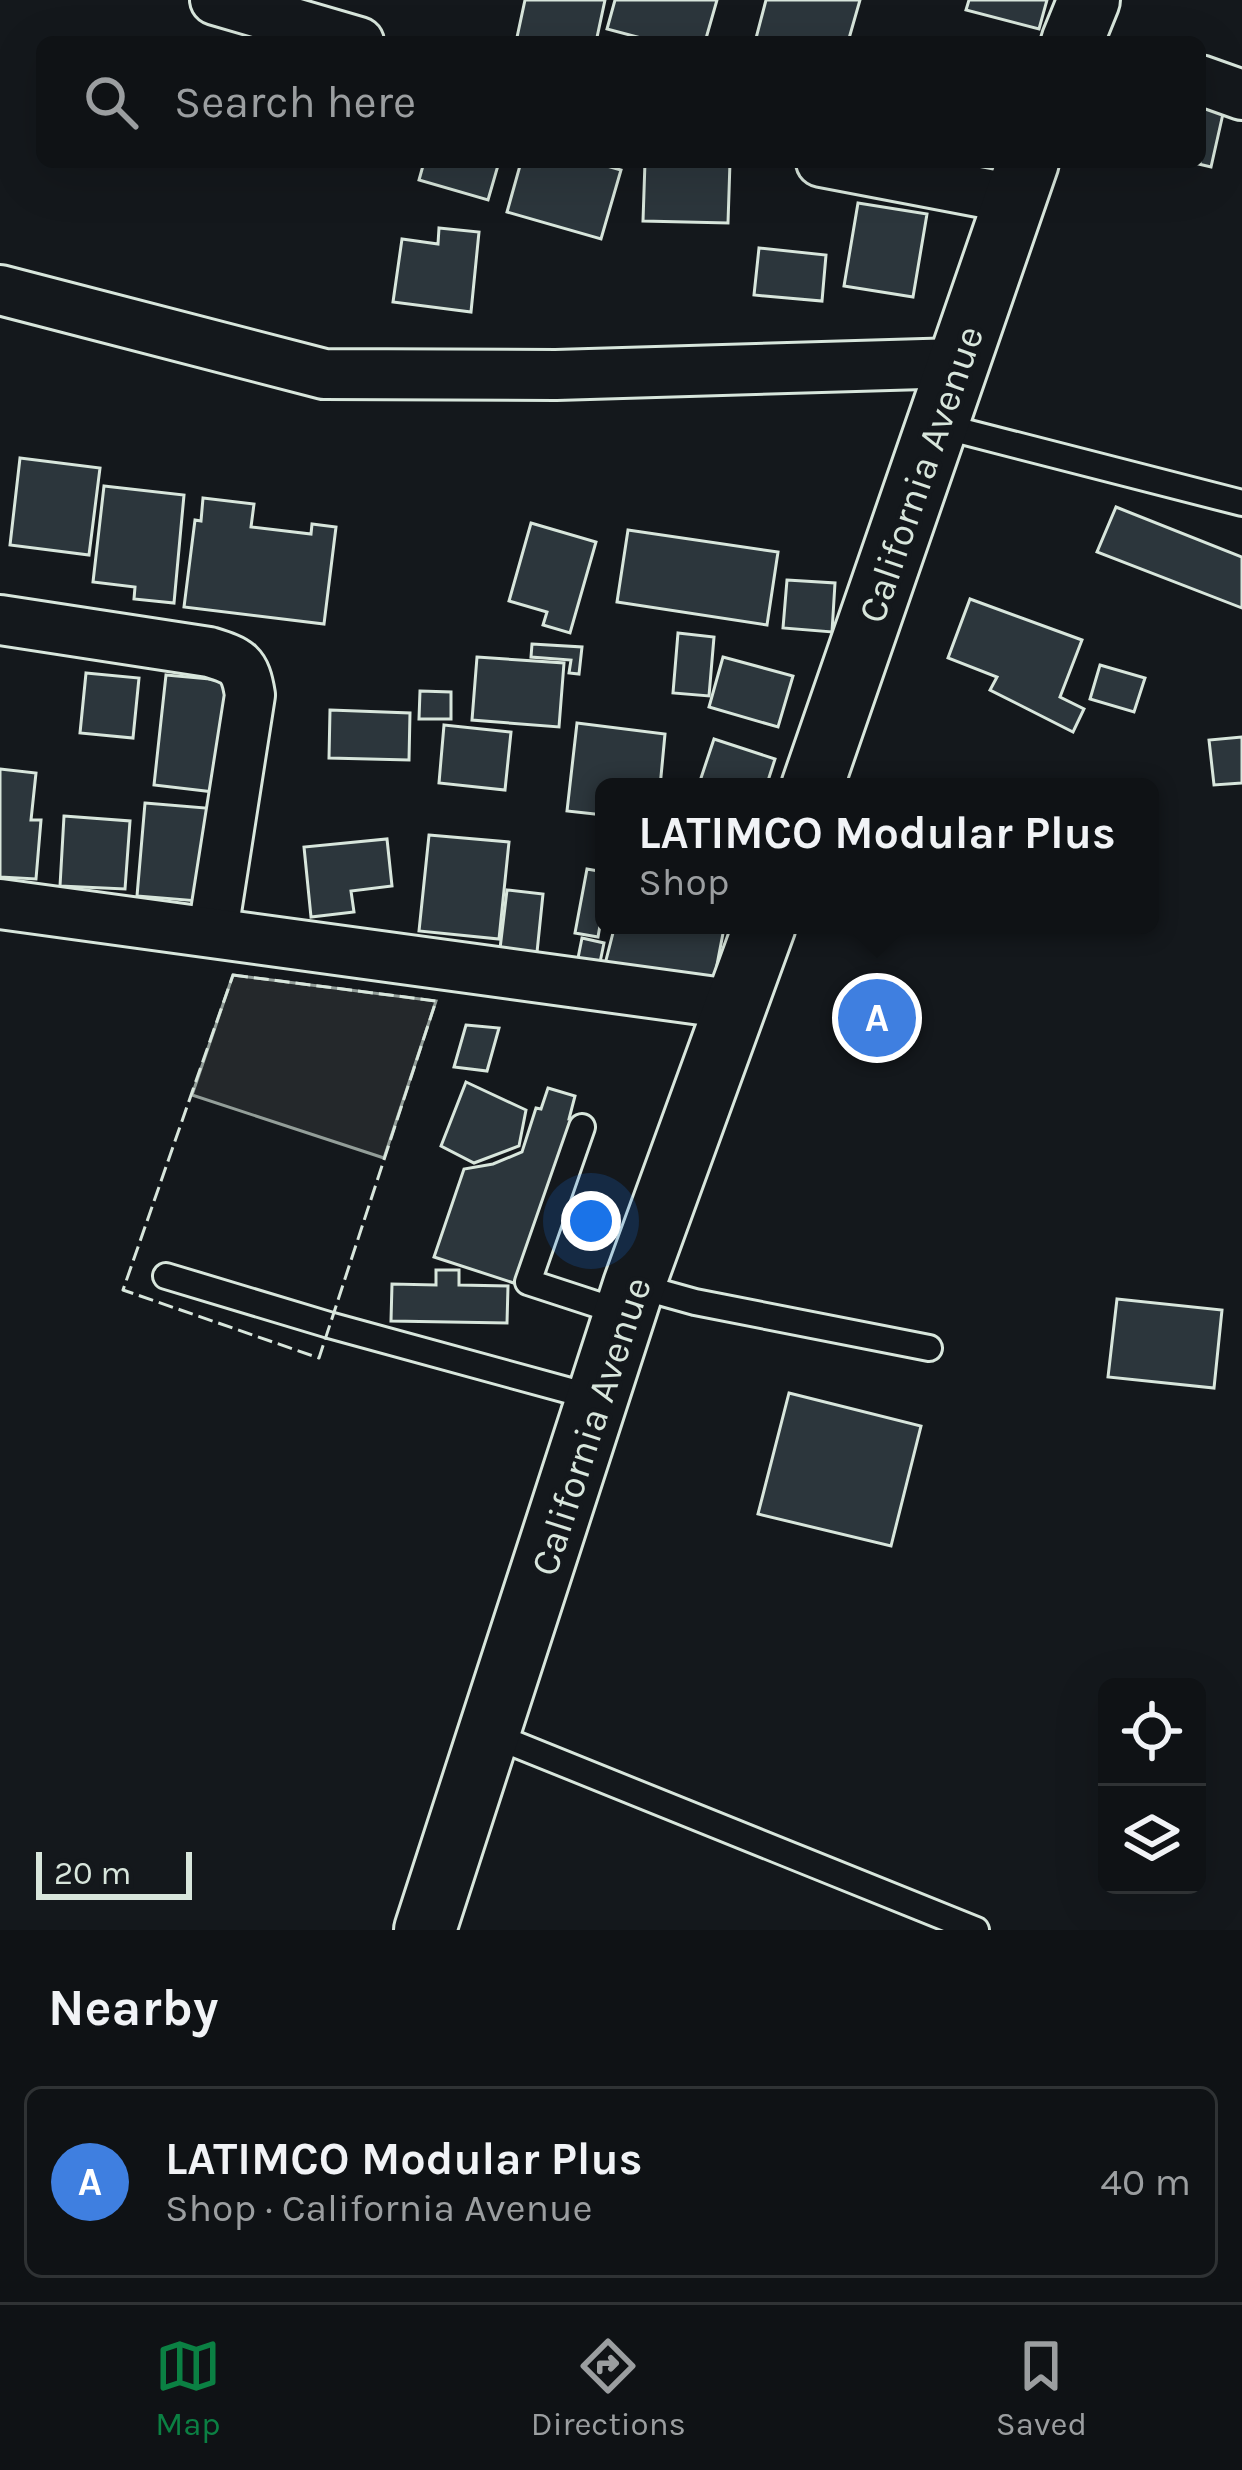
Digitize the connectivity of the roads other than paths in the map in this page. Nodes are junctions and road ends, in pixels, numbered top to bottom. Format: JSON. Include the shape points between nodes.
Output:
{"nodes":[{"id":1,"x":215,"y":0,"type":"edge"},
{"id":2,"x":338,"y":36,"type":"edge"},
{"id":3,"x":1206,"y":82,"type":"edge"},
{"id":4,"x":1242,"y":95,"type":"edge"},
{"id":5,"x":888,"y":168,"type":"edge"},
{"id":6,"x":1022,"y":180,"type":"edge"},
{"id":7,"x":0,"y":290,"type":"edge"},
{"id":8,"x":958,"y":363,"type":"junction"},
{"id":9,"x":936,"y":424,"type":"junction"},
{"id":10,"x":1242,"y":503,"type":"edge"},
{"id":11,"x":0,"y":620,"type":"edge"},
{"id":12,"x":815,"y":778,"type":"edge"},
{"id":13,"x":0,"y":904,"type":"edge"},
{"id":14,"x":213,"y":931,"type":"junction"},
{"id":15,"x":762,"y":934,"type":"edge"},
{"id":16,"x":738,"y":1005,"type":"junction"},
{"id":17,"x":582,"y":1126,"type":"dead end"},
{"id":18,"x":166,"y":1276,"type":"dead end"},
{"id":19,"x":630,"y":1300,"type":"junction"},
{"id":20,"x":929,"y":1348,"type":"dead end"},
{"id":21,"x":598,"y":1399,"type":"junction"},
{"id":22,"x":490,"y":1734,"type":"junction"},
{"id":23,"x":425,"y":1930,"type":"edge"},
{"id":24,"x":976,"y":1930,"type":"edge"}],
"edges":[{"from":1,"to":2,"type":"street"},
{"from":3,"to":4,"type":"street"},
{"from":5,"to":6,"type":"street"},
{"from":6,"to":8,"type":"street","name":"California Avenue"},
{"from":7,"to":8,"type":"street","via":[[324,374]]},
{"from":8,"to":9,"type":"street","name":"California Avenue"},
{"from":9,"to":10,"type":"lane"},
{"from":9,"to":12,"type":"street","name":"California Avenue"},
{"from":11,"to":14,"type":"street","via":[[208,652],[236,661],[247,676]]},
{"from":13,"to":14,"type":"street"},
{"from":14,"to":16,"type":"street"},
{"from":15,"to":16,"type":"street","name":"California Avenue"},
{"from":16,"to":19,"type":"street","name":"California Avenue"},
{"from":17,"to":19,"type":"lane","via":[[528,1282]]},
{"from":18,"to":21,"type":"lane"},
{"from":19,"to":20,"type":"lane","via":[[695,1302]]},
{"from":19,"to":21,"type":"street","name":"California Avenue"},
{"from":21,"to":22,"type":"street","name":"California Avenue"},
{"from":22,"to":23,"type":"street","name":"California Avenue"},
{"from":22,"to":24,"type":"lane"}]}
